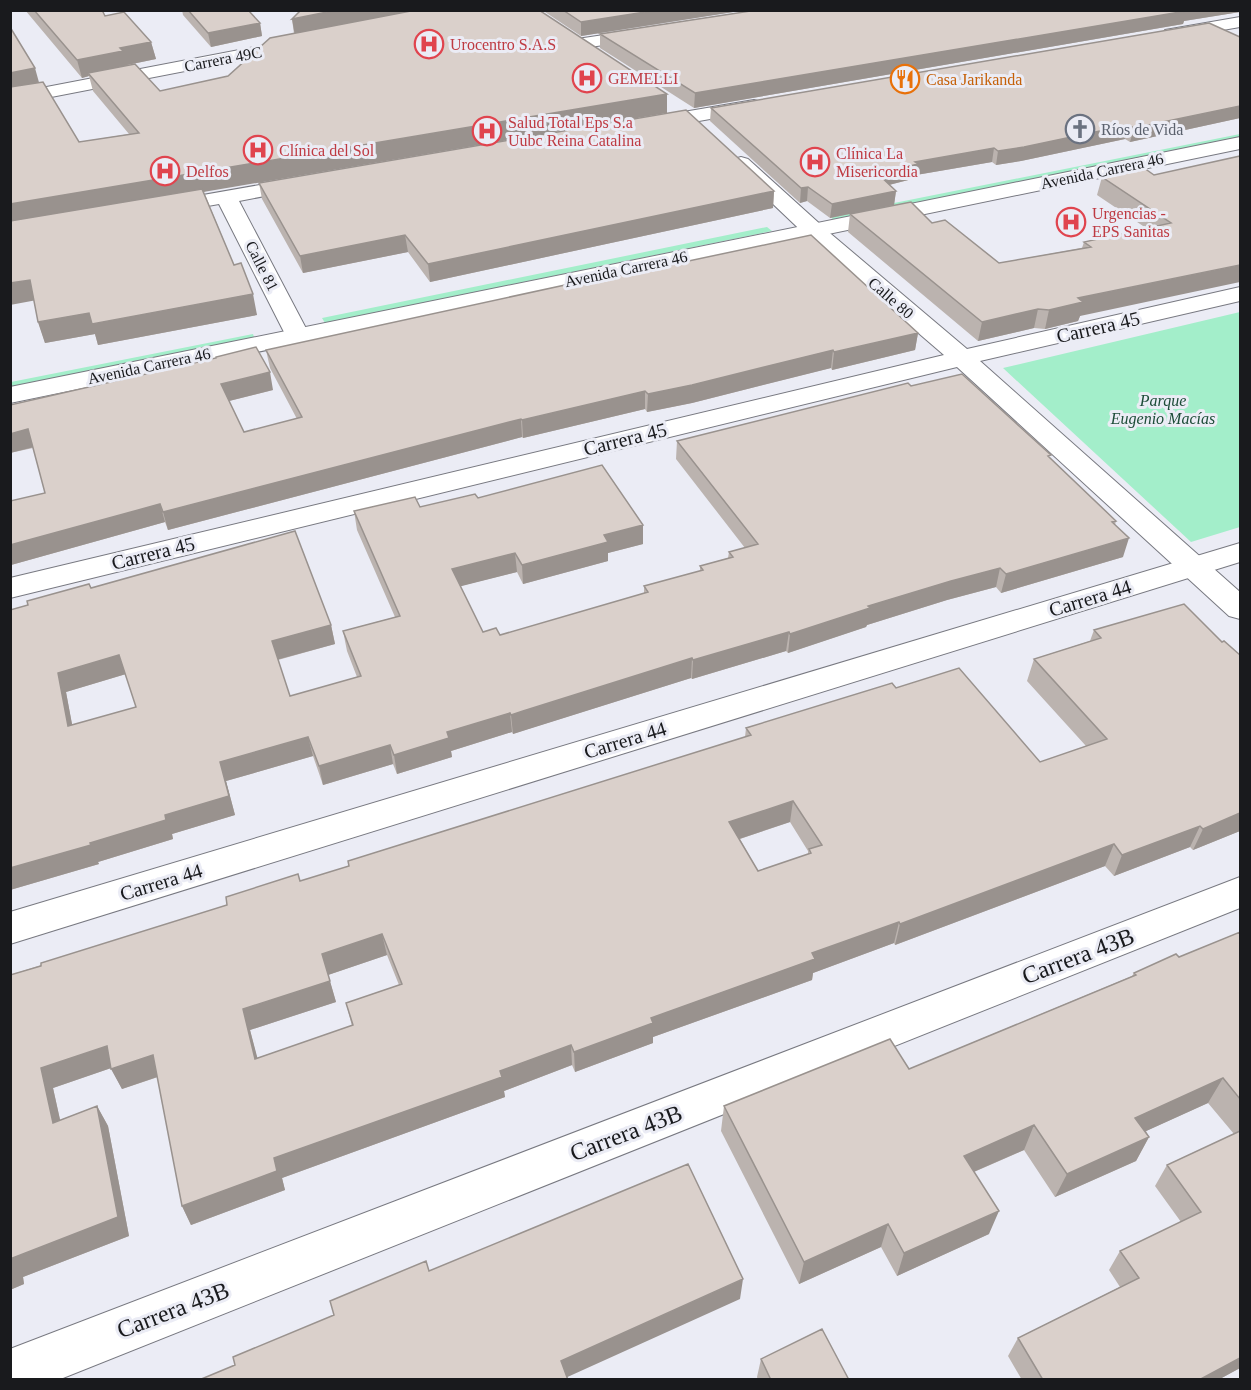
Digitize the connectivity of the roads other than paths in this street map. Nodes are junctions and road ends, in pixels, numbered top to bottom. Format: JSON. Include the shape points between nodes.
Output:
{"nodes":[{"id":1,"x":1240,"y":22,"type":"edge"},
{"id":2,"x":659,"y":32,"type":"edge"},
{"id":3,"x":560,"y":33,"type":"edge"},
{"id":4,"x":1157,"y":36,"type":"edge"},
{"id":5,"x":310,"y":42,"type":"edge"},
{"id":6,"x":577,"y":44,"type":"junction"},
{"id":7,"x":596,"y":56,"type":"edge"},
{"id":8,"x":10,"y":100,"type":"edge"},
{"id":9,"x":773,"y":103,"type":"edge"},
{"id":10,"x":672,"y":105,"type":"dead end"},
{"id":11,"x":691,"y":117,"type":"junction"},
{"id":12,"x":633,"y":127,"type":"edge"},
{"id":13,"x":1240,"y":129,"type":"edge"},
{"id":14,"x":708,"y":133,"type":"edge"},
{"id":15,"x":1240,"y":143,"type":"edge"},
{"id":16,"x":725,"y":148,"type":"edge"},
{"id":17,"x":319,"y":181,"type":"edge"},
{"id":18,"x":226,"y":197,"type":"junction"},
{"id":19,"x":147,"y":210,"type":"edge"},
{"id":20,"x":806,"y":224,"type":"junction"},
{"id":21,"x":1240,"y":294,"type":"edge"},
{"id":22,"x":293,"y":327,"type":"junction"},
{"id":23,"x":962,"y":358,"type":"junction"},
{"id":24,"x":10,"y":373,"type":"edge"},
{"id":25,"x":10,"y":395,"type":"edge"},
{"id":26,"x":1240,"y":552,"type":"edge"},
{"id":27,"x":1193,"y":567,"type":"junction"},
{"id":28,"x":10,"y":588,"type":"edge"},
{"id":29,"x":1240,"y":609,"type":"edge"},
{"id":30,"x":1240,"y":892,"type":"edge"},
{"id":31,"x":10,"y":928,"type":"edge"},
{"id":32,"x":10,"y":1374,"type":"edge"}],
"edges":[{"from":1,"to":4,"type":"street"},
{"from":2,"to":6,"type":"street"},
{"from":3,"to":6,"type":"street"},
{"from":5,"to":8,"type":"street","name":"Carrera 49C"},
{"from":6,"to":7,"type":"street"},
{"from":9,"to":11,"type":"street"},
{"from":10,"to":11,"type":"street"},
{"from":11,"to":12,"type":"street"},
{"from":11,"to":14,"type":"street"},
{"from":13,"to":20,"type":"street","name":"Avenida Carrera 46"},
{"from":15,"to":20,"type":"street","name":"Avenida Carrera 46"},
{"from":16,"to":20,"type":"street","name":"Calle 80"},
{"from":17,"to":18,"type":"street"},
{"from":18,"to":19,"type":"street"},
{"from":18,"to":22,"type":"street","name":"Calle 81"},
{"from":20,"to":22,"type":"street","name":"Avenida Carrera 46"},
{"from":20,"to":23,"type":"street","name":"Calle 80"},
{"from":21,"to":23,"type":"street","name":"Carrera 45"},
{"from":22,"to":24,"type":"street","name":"Avenida Carrera 46"},
{"from":22,"to":25,"type":"street","name":"Avenida Carrera 46"},
{"from":23,"to":27,"type":"street","name":"Calle 80"},
{"from":23,"to":28,"type":"street","name":"Carrera 45"},
{"from":26,"to":27,"type":"street","name":"Carrera 44"},
{"from":27,"to":29,"type":"street","name":"Calle 80"},
{"from":27,"to":31,"type":"street","name":"Carrera 44"},
{"from":30,"to":32,"type":"street","name":"Carrera 43B"}]}
